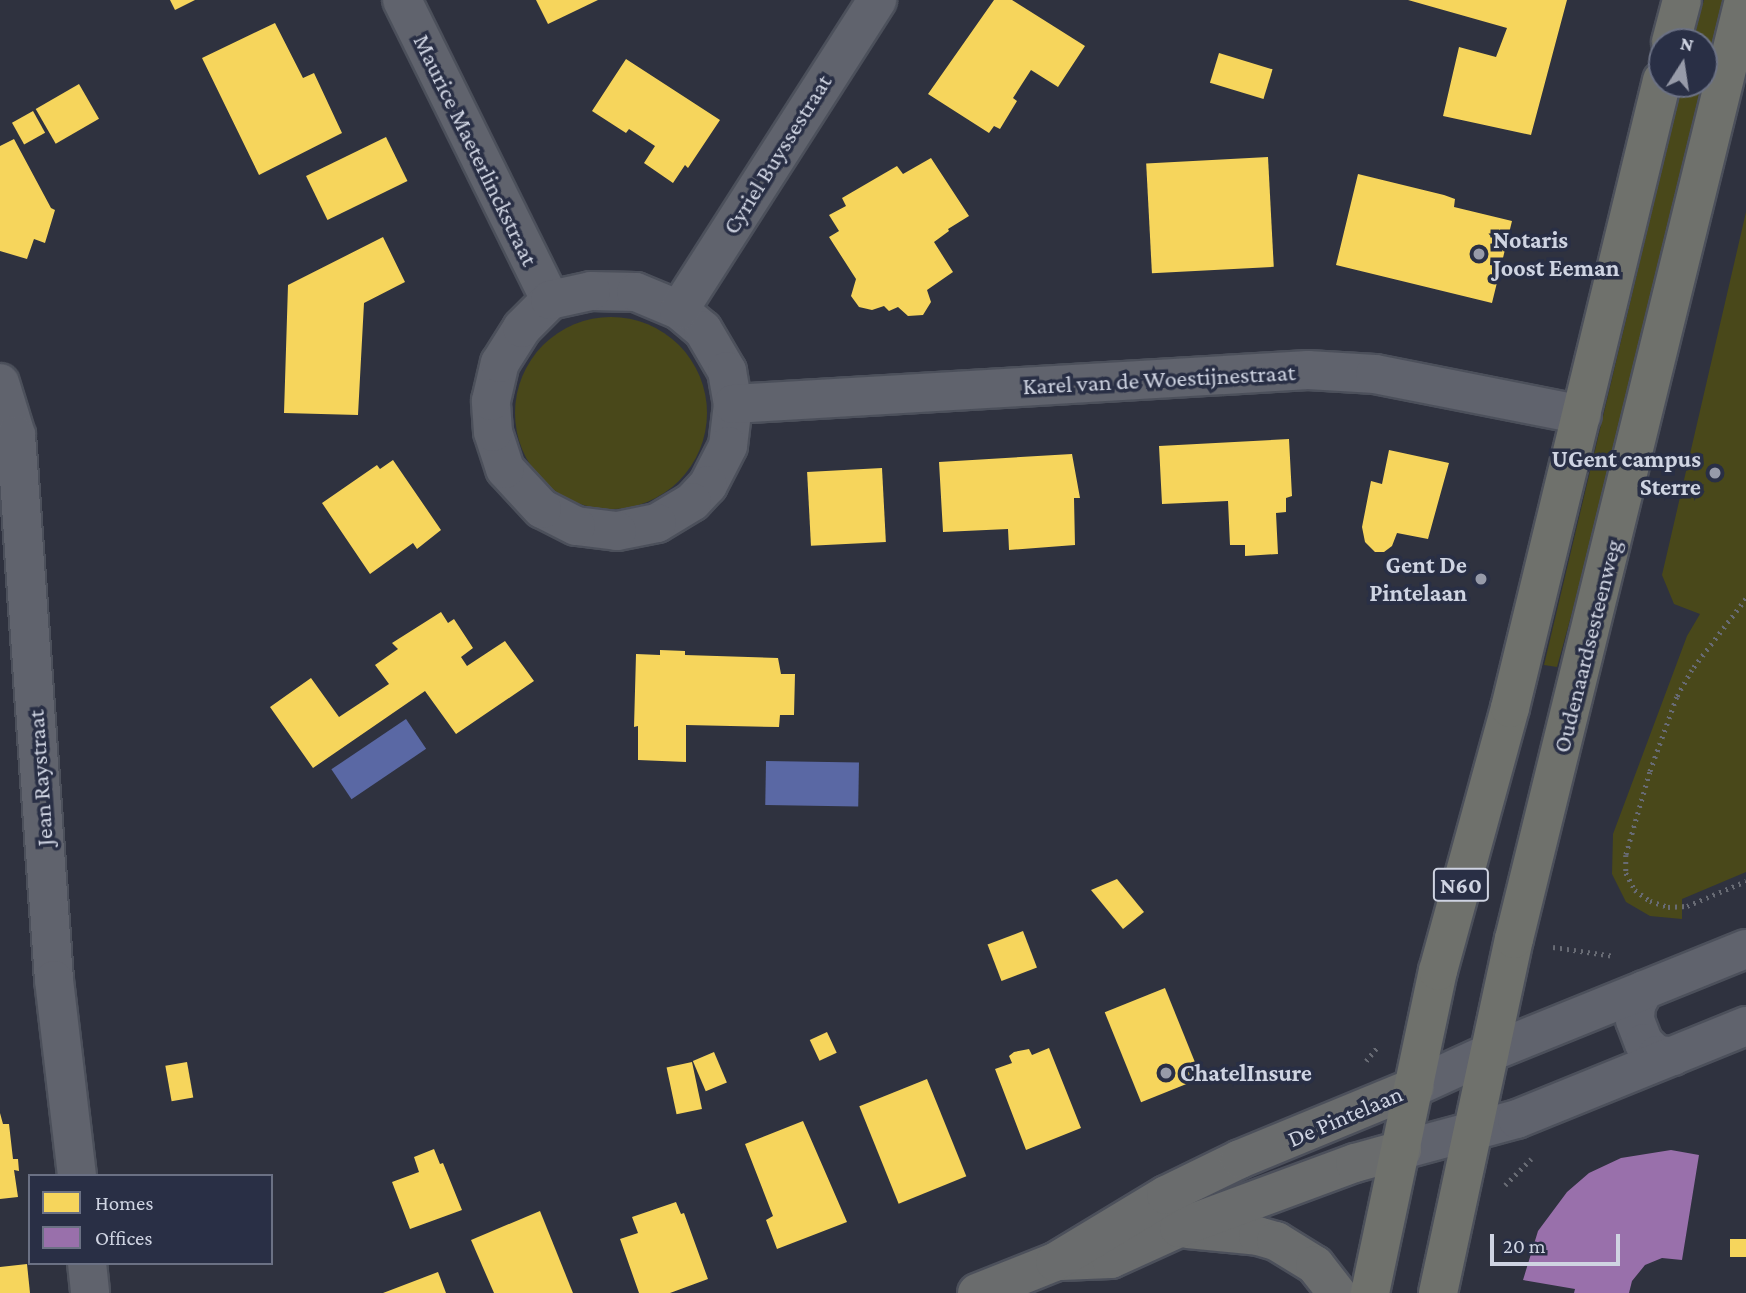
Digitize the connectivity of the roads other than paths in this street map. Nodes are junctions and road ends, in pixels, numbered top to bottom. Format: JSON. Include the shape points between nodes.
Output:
{"nodes":[{"id":1,"x":402,"y":0,"type":"edge"},
{"id":2,"x":877,"y":0,"type":"edge"},
{"id":3,"x":1682,"y":0,"type":"edge"},
{"id":4,"x":1744,"y":0,"type":"edge"},
{"id":5,"x":1675,"y":28,"type":"edge"},
{"id":6,"x":1658,"y":98,"type":"edge"},
{"id":7,"x":550,"y":300,"type":"junction"},
{"id":8,"x":679,"y":310,"type":"junction"},
{"id":9,"x":0,"y":383,"type":"edge"},
{"id":10,"x":733,"y":404,"type":"junction"},
{"id":11,"x":1581,"y":415,"type":"junction"},
{"id":12,"x":1746,"y":949,"type":"edge"},
{"id":13,"x":1644,"y":990,"type":"junction"},
{"id":14,"x":1746,"y":1026,"type":"edge"},
{"id":15,"x":1490,"y":1052,"type":"junction"},
{"id":16,"x":1673,"y":1056,"type":"junction"},
{"id":17,"x":1415,"y":1087,"type":"junction"},
{"id":18,"x":1474,"y":1131,"type":"junction"},
{"id":19,"x":1402,"y":1150,"type":"junction"},
{"id":20,"x":77,"y":1174,"type":"edge"},
{"id":21,"x":1179,"y":1228,"type":"junction"},
{"id":22,"x":1055,"y":1262,"type":"junction"},
{"id":23,"x":87,"y":1265,"type":"edge"},
{"id":24,"x":90,"y":1293,"type":"edge"},
{"id":25,"x":977,"y":1293,"type":"edge"},
{"id":26,"x":1337,"y":1293,"type":"edge"},
{"id":27,"x":1370,"y":1293,"type":"edge"},
{"id":28,"x":1438,"y":1293,"type":"edge"}],
"edges":[{"from":1,"to":7,"type":"street","name":"Maurice Maeterlinckstraat"},
{"from":2,"to":8,"type":"street","name":"Cyriel Buyssestraat"},
{"from":3,"to":5,"type":"highway"},
{"from":4,"to":15,"type":"highway","name":"Oudenaardsesteenweg","number":"N60"},
{"from":6,"to":11,"type":"highway","number":"N60"},
{"from":7,"to":8,"type":"street","via":[[591,291],[636,292]]},
{"from":7,"to":10,"type":"street","via":[[522,328],[500,363],[491,401],[493,432],[505,469],[542,509],[590,528],[617,531],[657,523],[692,502],[708,485],[728,446]]},
{"from":8,"to":10,"type":"street","via":[[703,330],[727,371]]},
{"from":9,"to":20,"type":"street","name":"Jean Raystraat","via":[[16,435],[54,980]]},
{"from":10,"to":11,"type":"street","name":"Karel van de Woestijnestraat","via":[[1308,370],[1375,374]]},
{"from":11,"to":17,"type":"highway","number":"N60","via":[[1510,708],[1442,955]]},
{"from":12,"to":13,"type":"street","name":"De Pintelaan"},
{"from":13,"to":15,"type":"street","name":"De Pintelaan"},
{"from":13,"to":16,"type":"street","via":[[1636,1004],[1635,1020],[1644,1043],[1657,1055]]},
{"from":14,"to":16,"type":"street","name":"De Pintelaan"},
{"from":15,"to":17,"type":"street","name":"De Pintelaan"},
{"from":15,"to":18,"type":"highway","name":"Oudenaardsesteenweg","number":"N60"},
{"from":16,"to":18,"type":"street","name":"De Pintelaan","via":[[1527,1115]]},
{"from":17,"to":19,"type":"highway","number":"N60"},
{"from":17,"to":22,"type":"main road","name":"De Pintelaan","via":[[1240,1159],[1166,1195]]},
{"from":18,"to":19,"type":"street","name":"De Pintelaan"},
{"from":18,"to":28,"type":"highway","name":"Oudenaardsesteenweg","number":"N60"},
{"from":19,"to":21,"type":"main road","name":"De Pintelaan"},
{"from":19,"to":27,"type":"highway","number":"N60"},
{"from":21,"to":22,"type":"main road","name":"De Pintelaan","via":[[1111,1259]]},
{"from":21,"to":26,"type":"main road","via":[[1276,1241],[1315,1265]]},
{"from":22,"to":25,"type":"main road","name":"De Pintelaan"},
{"from":23,"to":24,"type":"street"}]}
